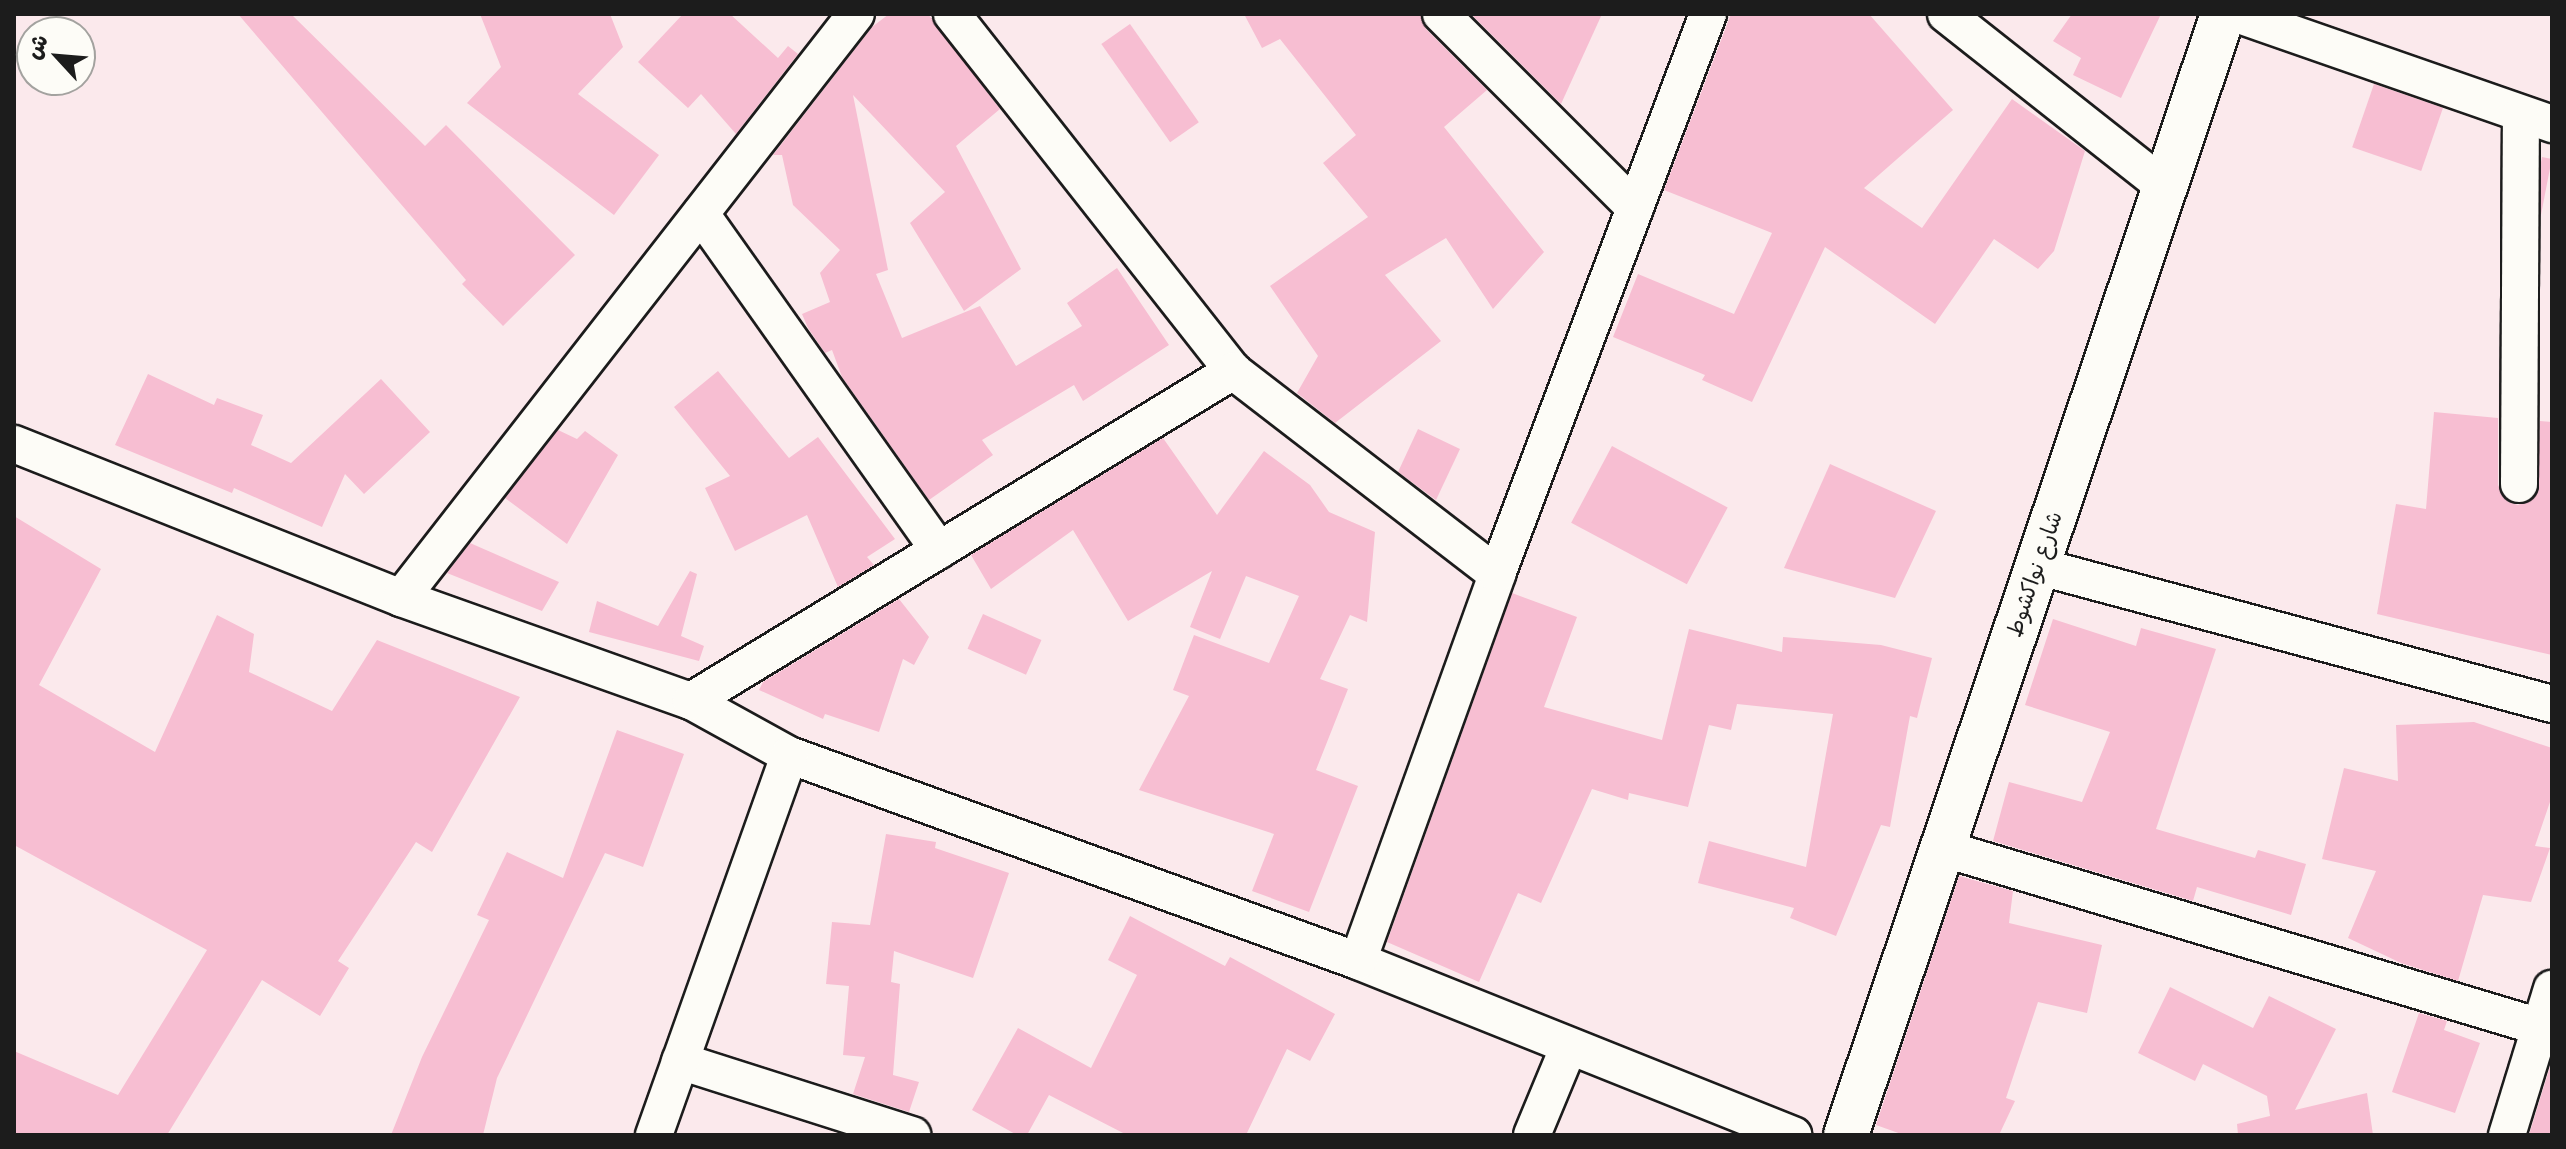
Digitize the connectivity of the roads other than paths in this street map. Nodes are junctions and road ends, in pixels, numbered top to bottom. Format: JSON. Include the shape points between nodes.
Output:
{"nodes":[{"id":1,"x":856,"y":14,"type":"edge"},
{"id":2,"x":952,"y":14,"type":"edge"},
{"id":3,"x":1441,"y":14,"type":"edge"},
{"id":4,"x":1708,"y":14,"type":"edge"},
{"id":5,"x":1946,"y":14,"type":"edge"},
{"id":6,"x":2223,"y":14,"type":"edge"},
{"id":7,"x":2236,"y":14,"type":"edge"},
{"id":8,"x":2537,"y":119,"type":"edge"},
{"id":9,"x":2165,"y":187,"type":"junction"},
{"id":10,"x":1635,"y":208,"type":"junction"},
{"id":11,"x":701,"y":214,"type":"junction"},
{"id":12,"x":1233,"y":371,"type":"junction"},
{"id":13,"x":14,"y":444,"type":"edge"},
{"id":14,"x":2519,"y":484,"type":"dead end"},
{"id":15,"x":939,"y":550,"type":"junction"},
{"id":16,"x":2037,"y":566,"type":"junction"},
{"id":17,"x":1497,"y":574,"type":"junction"},
{"id":18,"x":401,"y":598,"type":"junction"},
{"id":19,"x":691,"y":701,"type":"junction"},
{"id":20,"x":2552,"y":704,"type":"edge"},
{"id":21,"x":789,"y":755,"type":"junction"},
{"id":22,"x":1942,"y":848,"type":"junction"},
{"id":23,"x":1358,"y":961,"type":"junction"},
{"id":24,"x":2552,"y":989,"type":"edge"},
{"id":25,"x":2540,"y":1027,"type":"junction"},
{"id":26,"x":1569,"y":1046,"type":"junction"},
{"id":27,"x":680,"y":1061,"type":"junction"},
{"id":28,"x":654,"y":1135,"type":"edge"},
{"id":29,"x":912,"y":1135,"type":"edge"},
{"id":30,"x":1532,"y":1135,"type":"edge"},
{"id":31,"x":1793,"y":1135,"type":"edge"},
{"id":32,"x":1846,"y":1135,"type":"edge"},
{"id":33,"x":2507,"y":1135,"type":"edge"}],
"edges":[{"from":1,"to":11,"type":"street"},
{"from":2,"to":12,"type":"street"},
{"from":3,"to":10,"type":"street"},
{"from":4,"to":10,"type":"street"},
{"from":5,"to":9,"type":"street"},
{"from":6,"to":9,"type":"street","name":"شارع نواكشوط"},
{"from":7,"to":8,"type":"street"},
{"from":8,"to":14,"type":"street"},
{"from":9,"to":16,"type":"street","name":"شارع نواكشوط"},
{"from":10,"to":17,"type":"street"},
{"from":11,"to":15,"type":"street"},
{"from":11,"to":18,"type":"street"},
{"from":12,"to":15,"type":"street"},
{"from":12,"to":17,"type":"street"},
{"from":13,"to":18,"type":"street"},
{"from":15,"to":19,"type":"street"},
{"from":16,"to":20,"type":"street"},
{"from":16,"to":22,"type":"street","name":"شارع نواكشوط"},
{"from":17,"to":23,"type":"street"},
{"from":18,"to":19,"type":"street"},
{"from":19,"to":21,"type":"street"},
{"from":21,"to":23,"type":"street"},
{"from":21,"to":27,"type":"street"},
{"from":22,"to":25,"type":"street"},
{"from":22,"to":32,"type":"street","name":"شارع نواكشوط"},
{"from":23,"to":26,"type":"street"},
{"from":24,"to":25,"type":"street"},
{"from":25,"to":33,"type":"street"},
{"from":26,"to":30,"type":"street"},
{"from":26,"to":31,"type":"street"},
{"from":27,"to":28,"type":"street"},
{"from":27,"to":29,"type":"street"}]}
